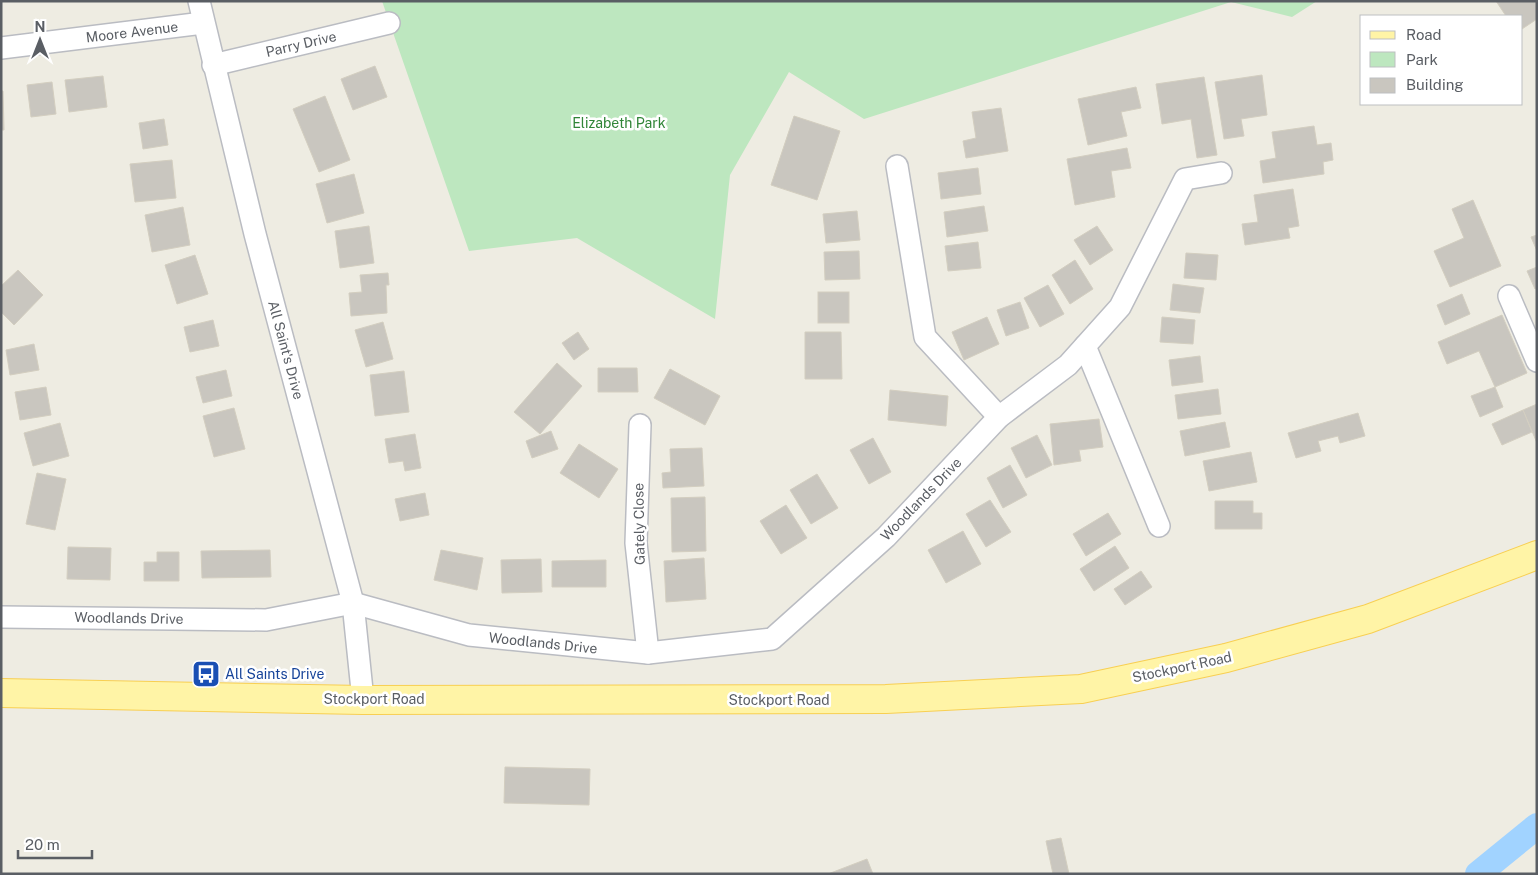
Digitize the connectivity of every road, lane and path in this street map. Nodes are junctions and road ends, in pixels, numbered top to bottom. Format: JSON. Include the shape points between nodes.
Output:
{"nodes":[{"id":1,"x":199,"y":1,"type":"edge"},
{"id":2,"x":203,"y":23,"type":"junction"},
{"id":3,"x":390,"y":23,"type":"dead end"},
{"id":4,"x":1,"y":48,"type":"edge"},
{"id":5,"x":213,"y":65,"type":"junction"},
{"id":6,"x":897,"y":166,"type":"dead end"},
{"id":7,"x":1221,"y":173,"type":"dead end"},
{"id":8,"x":1509,"y":296,"type":"dead end"},
{"id":9,"x":1085,"y":346,"type":"junction"},
{"id":10,"x":1537,"y":362,"type":"edge"},
{"id":11,"x":1000,"y":417,"type":"junction"},
{"id":12,"x":640,"y":425,"type":"dead end"},
{"id":13,"x":1159,"y":526,"type":"dead end"},
{"id":14,"x":1537,"y":555,"type":"edge"},
{"id":15,"x":353,"y":603,"type":"junction"},
{"id":16,"x":1,"y":617,"type":"edge"},
{"id":17,"x":648,"y":653,"type":"junction"},
{"id":18,"x":1,"y":694,"type":"edge"},
{"id":19,"x":363,"y":700,"type":"junction"}],
"edges":[{"from":1,"to":2,"type":"street","name":"All Saint's Drive"},
{"from":2,"to":4,"type":"street","name":"Moore Avenue"},
{"from":2,"to":5,"type":"street","name":"All Saint's Drive"},
{"from":3,"to":5,"type":"street","name":"Parry Drive"},
{"from":5,"to":15,"type":"street","name":"All Saint's Drive"},
{"from":6,"to":11,"type":"street","via":[[925,337]]},
{"from":7,"to":9,"type":"street","name":"Woodlands Drive","via":[[1185,179],[1120,307]]},
{"from":8,"to":10,"type":"street"},
{"from":9,"to":11,"type":"street","name":"Woodlands Drive","via":[[1068,365]]},
{"from":9,"to":13,"type":"street"},
{"from":11,"to":17,"type":"street","name":"Woodlands Drive","via":[[886,537],[772,639]]},
{"from":12,"to":17,"type":"street","name":"Gately Close","via":[[636,542]]},
{"from":14,"to":19,"type":"main road","name":"Stockport Road","via":[[1368,619],[1226,658],[1081,689],[886,699]]},
{"from":15,"to":16,"type":"street","name":"Woodlands Drive","via":[[266,620]]},
{"from":15,"to":17,"type":"street","name":"Woodlands Drive","via":[[469,635]]},
{"from":15,"to":19,"type":"street","name":"All Saint's Drive"},
{"from":18,"to":19,"type":"main road","name":"Stockport Road"}]}
